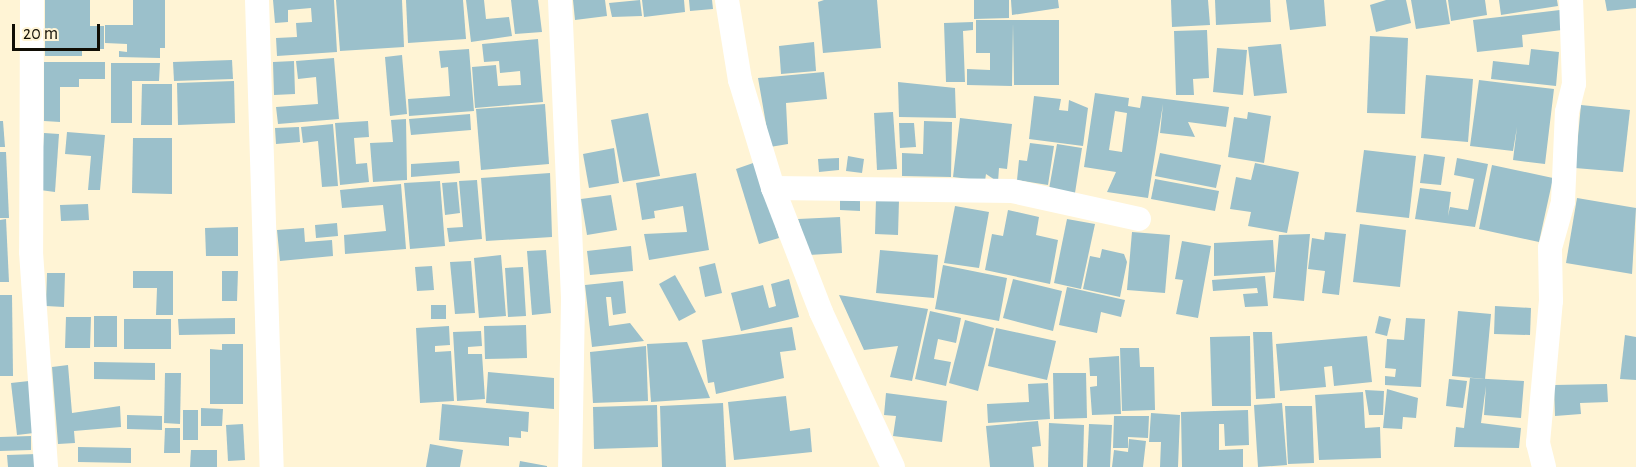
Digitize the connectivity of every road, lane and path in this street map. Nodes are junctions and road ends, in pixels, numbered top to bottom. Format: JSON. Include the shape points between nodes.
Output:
{"nodes":[{"id":1,"x":32,"y":0,"type":"edge"},
{"id":2,"x":257,"y":0,"type":"edge"},
{"id":3,"x":560,"y":0,"type":"edge"},
{"id":4,"x":727,"y":0,"type":"edge"},
{"id":5,"x":1571,"y":0,"type":"edge"},
{"id":6,"x":773,"y":188,"type":"junction"},
{"id":7,"x":1139,"y":219,"type":"dead end"},
{"id":8,"x":46,"y":467,"type":"edge"},
{"id":9,"x":272,"y":467,"type":"edge"},
{"id":10,"x":570,"y":467,"type":"edge"},
{"id":11,"x":893,"y":467,"type":"edge"},
{"id":12,"x":1544,"y":467,"type":"edge"}],
"edges":[{"from":1,"to":8,"type":"street","via":[[31,252]]},
{"from":2,"to":9,"type":"street"},
{"from":3,"to":10,"type":"street","via":[[573,301]]},
{"from":4,"to":6,"type":"street","via":[[740,80]]},
{"from":5,"to":12,"type":"street","via":[[1574,84],[1567,112],[1563,202],[1550,248],[1551,301],[1538,443]]},
{"from":6,"to":7,"type":"street","via":[[1012,191]]},
{"from":6,"to":11,"type":"street","via":[[820,312]]}]}
